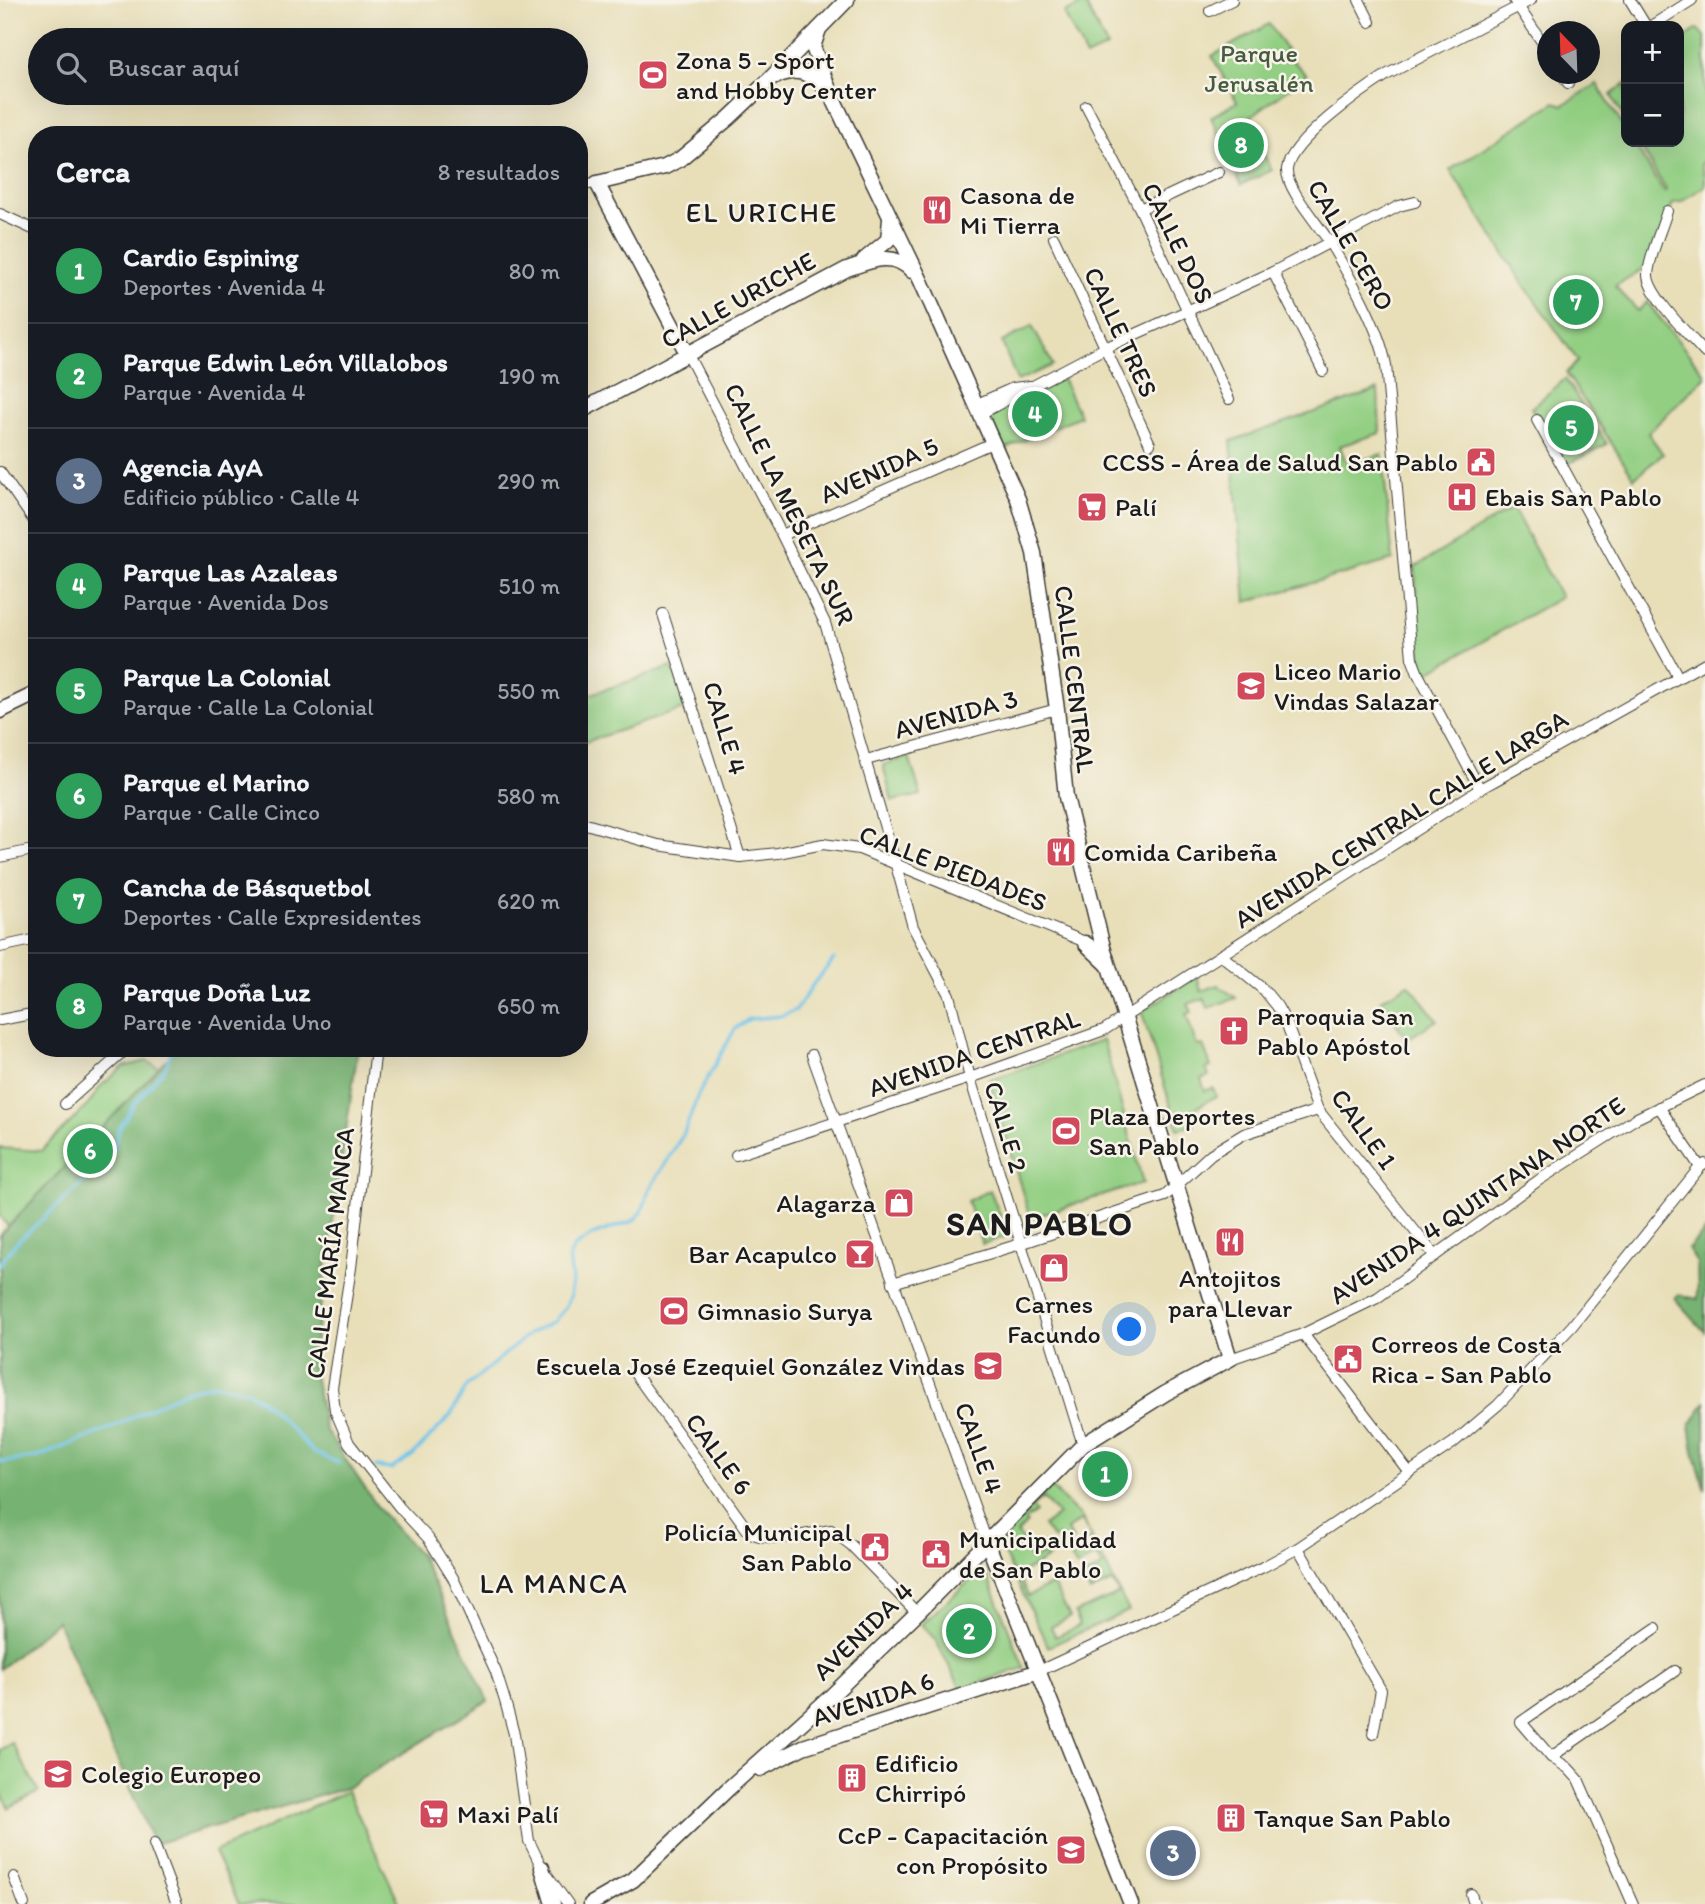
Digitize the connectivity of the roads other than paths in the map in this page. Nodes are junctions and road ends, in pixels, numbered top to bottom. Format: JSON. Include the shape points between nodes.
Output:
{"nodes":[{"id":1,"x":847,"y":0,"type":"edge"},
{"id":2,"x":1232,"y":0,"type":"edge"},
{"id":3,"x":1359,"y":0,"type":"edge"},
{"id":4,"x":1531,"y":0,"type":"edge"},
{"id":5,"x":1630,"y":0,"type":"edge"},
{"id":6,"x":1692,"y":0,"type":"edge"},
{"id":7,"x":1517,"y":3,"type":"edge"},
{"id":8,"x":1210,"y":11,"type":"dead end"},
{"id":9,"x":1645,"y":21,"type":"edge"},
{"id":10,"x":1656,"y":21,"type":"edge"},
{"id":11,"x":1370,"y":22,"type":"dead end"},
{"id":12,"x":819,"y":29,"type":"junction"},
{"id":13,"x":1537,"y":34,"type":"edge"},
{"id":14,"x":767,"y":82,"type":"junction"},
{"id":15,"x":830,"y":92,"type":"junction"},
{"id":16,"x":1086,"y":106,"type":"dead end"},
{"id":17,"x":665,"y":167,"type":"junction"},
{"id":18,"x":1219,"y":172,"type":"dead end"},
{"id":19,"x":597,"y":183,"type":"junction"},
{"id":20,"x":588,"y":184,"type":"edge"},
{"id":21,"x":1415,"y":202,"type":"dead end"},
{"id":22,"x":1140,"y":209,"type":"junction"},
{"id":23,"x":613,"y":211,"type":"junction"},
{"id":24,"x":1667,"y":211,"type":"dead end"},
{"id":25,"x":0,"y":214,"type":"edge"},
{"id":26,"x":890,"y":218,"type":"junction"},
{"id":27,"x":28,"y":227,"type":"edge"},
{"id":28,"x":1054,"y":238,"type":"dead end"},
{"id":29,"x":1329,"y":242,"type":"junction"},
{"id":30,"x":847,"y":269,"type":"junction"},
{"id":31,"x":1273,"y":272,"type":"junction"},
{"id":32,"x":920,"y":279,"type":"junction"},
{"id":33,"x":1187,"y":310,"type":"junction"},
{"id":34,"x":678,"y":338,"type":"junction"},
{"id":35,"x":706,"y":344,"type":"junction"},
{"id":36,"x":1105,"y":348,"type":"junction"},
{"id":37,"x":1705,"y":353,"type":"edge"},
{"id":38,"x":688,"y":355,"type":"junction"},
{"id":39,"x":1323,"y":371,"type":"dead end"},
{"id":40,"x":1228,"y":399,"type":"dead end"},
{"id":41,"x":588,"y":407,"type":"edge"},
{"id":42,"x":978,"y":410,"type":"junction"},
{"id":43,"x":1537,"y":420,"type":"dead end"},
{"id":44,"x":992,"y":443,"type":"junction"},
{"id":45,"x":1150,"y":444,"type":"dead end"},
{"id":46,"x":0,"y":471,"type":"edge"},
{"id":47,"x":28,"y":512,"type":"edge"},
{"id":48,"x":782,"y":535,"type":"junction"},
{"id":49,"x":663,"y":614,"type":"dead end"},
{"id":50,"x":1705,"y":663,"type":"edge"},
{"id":51,"x":1678,"y":677,"type":"junction"},
{"id":52,"x":28,"y":697,"type":"edge"},
{"id":53,"x":1058,"y":709,"type":"junction"},
{"id":54,"x":0,"y":711,"type":"edge"},
{"id":55,"x":866,"y":760,"type":"junction"},
{"id":56,"x":1480,"y":789,"type":"junction"},
{"id":57,"x":588,"y":825,"type":"edge"},
{"id":58,"x":28,"y":851,"type":"edge"},
{"id":59,"x":0,"y":857,"type":"edge"},
{"id":60,"x":740,"y":857,"type":"junction"},
{"id":61,"x":896,"y":864,"type":"junction"},
{"id":62,"x":28,"y":941,"type":"edge"},
{"id":63,"x":1085,"y":943,"type":"junction"},
{"id":64,"x":0,"y":947,"type":"edge"},
{"id":65,"x":1103,"y":947,"type":"junction"},
{"id":66,"x":1221,"y":955,"type":"junction"},
{"id":67,"x":1109,"y":966,"type":"junction"},
{"id":68,"x":28,"y":1015,"type":"edge"},
{"id":69,"x":1124,"y":1018,"type":"junction"},
{"id":70,"x":0,"y":1020,"type":"edge"},
{"id":71,"x":812,"y":1055,"type":"dead end"},
{"id":72,"x":118,"y":1057,"type":"edge"},
{"id":73,"x":375,"y":1057,"type":"edge"},
{"id":74,"x":970,"y":1078,"type":"junction"},
{"id":75,"x":1705,"y":1085,"type":"edge"},
{"id":76,"x":65,"y":1104,"type":"dead end"},
{"id":77,"x":1660,"y":1107,"type":"junction"},
{"id":78,"x":1318,"y":1111,"type":"junction"},
{"id":79,"x":836,"y":1123,"type":"junction"},
{"id":80,"x":736,"y":1155,"type":"dead end"},
{"id":81,"x":1702,"y":1166,"type":"edge"},
{"id":82,"x":1177,"y":1184,"type":"junction"},
{"id":83,"x":1020,"y":1244,"type":"junction"},
{"id":84,"x":1435,"y":1256,"type":"junction"},
{"id":85,"x":893,"y":1283,"type":"junction"},
{"id":86,"x":1303,"y":1334,"type":"junction"},
{"id":87,"x":1230,"y":1359,"type":"junction"},
{"id":88,"x":634,"y":1372,"type":"dead end"},
{"id":89,"x":1083,"y":1445,"type":"junction"},
{"id":90,"x":1409,"y":1472,"type":"junction"},
{"id":91,"x":987,"y":1542,"type":"junction"},
{"id":92,"x":1298,"y":1548,"type":"junction"},
{"id":93,"x":917,"y":1613,"type":"junction"},
{"id":94,"x":1656,"y":1628,"type":"dead end"},
{"id":95,"x":1039,"y":1671,"type":"junction"},
{"id":96,"x":1675,"y":1671,"type":"dead end"},
{"id":97,"x":827,"y":1700,"type":"junction"},
{"id":98,"x":1373,"y":1734,"type":"dead end"},
{"id":99,"x":803,"y":1747,"type":"junction"},
{"id":100,"x":1551,"y":1757,"type":"junction"},
{"id":101,"x":729,"y":1788,"type":"junction"},
{"id":102,"x":155,"y":1844,"type":"dead end"},
{"id":103,"x":542,"y":1868,"type":"junction"},
{"id":104,"x":14,"y":1877,"type":"dead end"},
{"id":105,"x":24,"y":1904,"type":"edge"},
{"id":106,"x":177,"y":1904,"type":"edge"},
{"id":107,"x":553,"y":1904,"type":"edge"},
{"id":108,"x":568,"y":1904,"type":"edge"},
{"id":109,"x":591,"y":1904,"type":"edge"},
{"id":110,"x":1131,"y":1904,"type":"edge"},
{"id":111,"x":1633,"y":1904,"type":"edge"}],
"edges":[{"from":1,"to":12,"type":"main road"},
{"from":2,"to":8,"type":"street"},
{"from":3,"to":11,"type":"street"},
{"from":4,"to":7,"type":"street"},
{"from":5,"to":9,"type":"street"},
{"from":6,"to":10,"type":"street"},
{"from":7,"to":13,"type":"street"},
{"from":7,"to":29,"type":"street","name":"CALLE CERO","via":[[1354,96],[1300,144],[1287,169],[1290,182]]},
{"from":12,"to":14,"type":"main road"},
{"from":12,"to":15,"type":"main road","name":"CALLE CENTRAL","via":[[813,47]]},
{"from":14,"to":15,"type":"main road","via":[[787,72],[802,71]]},
{"from":14,"to":17,"type":"main road"},
{"from":15,"to":26,"type":"main road","name":"CALLE CENTRAL"},
{"from":16,"to":22,"type":"street","name":"CALLE DOS"},
{"from":17,"to":19,"type":"main road"},
{"from":17,"to":23,"type":"main road","via":[[614,192]]},
{"from":18,"to":22,"type":"street"},
{"from":19,"to":20,"type":"street"},
{"from":19,"to":23,"type":"main road","name":"CALLE LA MESETA SUR"},
{"from":21,"to":29,"type":"street"},
{"from":22,"to":33,"type":"street","name":"CALLE DOS"},
{"from":23,"to":34,"type":"main road","name":"CALLE LA MESETA SUR"},
{"from":24,"to":37,"type":"street","via":[[1649,283]]},
{"from":25,"to":27,"type":"street"},
{"from":26,"to":30,"type":"main road","via":[[888,240]]},
{"from":26,"to":32,"type":"main road","name":"CALLE CENTRAL"},
{"from":28,"to":36,"type":"street","name":"CALLE TRES"},
{"from":29,"to":31,"type":"street"},
{"from":29,"to":56,"type":"street","name":"CALLE CERO","via":[[1382,342],[1412,658]]},
{"from":30,"to":32,"type":"main road","name":"CALLE URICHE","via":[[894,258]]},
{"from":30,"to":35,"type":"main road","name":"CALLE URICHE"},
{"from":31,"to":33,"type":"street"},
{"from":31,"to":39,"type":"street"},
{"from":32,"to":42,"type":"main road","name":"CALLE CENTRAL"},
{"from":33,"to":36,"type":"street"},
{"from":33,"to":40,"type":"street","name":"CALLE DOS"},
{"from":34,"to":35,"type":"main road","via":[[687,346]]},
{"from":34,"to":38,"type":"main road","name":"CALLE LA MESETA SUR"},
{"from":35,"to":38,"type":"main road","name":"CALLE URICHE"},
{"from":36,"to":42,"type":"street","via":[[1031,386],[1013,388]]},
{"from":36,"to":45,"type":"street","name":"CALLE TRES"},
{"from":38,"to":41,"type":"main road","name":"CALLE URICHE"},
{"from":38,"to":48,"type":"street","name":"CALLE LA MESETA SUR"},
{"from":42,"to":44,"type":"main road","name":"CALLE CENTRAL"},
{"from":43,"to":51,"type":"street"},
{"from":44,"to":48,"type":"street","name":"AVENIDA 5"},
{"from":44,"to":53,"type":"main road","name":"CALLE CENTRAL","via":[[1018,499],[1034,553]]},
{"from":46,"to":47,"type":"street"},
{"from":48,"to":55,"type":"street","name":"CALLE LA MESETA SUR","via":[[825,623]]},
{"from":49,"to":60,"type":"street","name":"CALLE 4"},
{"from":50,"to":51,"type":"street","name":"AVENIDA CENTRAL CALLE LARGA"},
{"from":51,"to":56,"type":"street","name":"AVENIDA CENTRAL CALLE LARGA"},
{"from":52,"to":54,"type":"main road"},
{"from":53,"to":55,"type":"street","name":"AVENIDA 3"},
{"from":53,"to":65,"type":"main road","name":"CALLE CENTRAL","via":[[1066,797]]},
{"from":55,"to":61,"type":"street","name":"CALLE LA MESETA SUR"},
{"from":56,"to":66,"type":"street","name":"AVENIDA CENTRAL CALLE LARGA"},
{"from":57,"to":60,"type":"street","name":"CALLE PIEDADES","via":[[658,845]]},
{"from":58,"to":59,"type":"street"},
{"from":60,"to":61,"type":"street","name":"CALLE PIEDADES","via":[[822,844],[859,849]]},
{"from":61,"to":63,"type":"street","name":"CALLE PIEDADES"},
{"from":61,"to":74,"type":"street","name":"CALLE 2","via":[[913,927],[949,995]]},
{"from":62,"to":64,"type":"street"},
{"from":63,"to":65,"type":"street","name":"CALLE PIEDADES"},
{"from":63,"to":67,"type":"main road"},
{"from":65,"to":67,"type":"main road","name":"CALLE CENTRAL"},
{"from":66,"to":69,"type":"street","name":"AVENIDA CENTRAL CALLE LARGA"},
{"from":66,"to":78,"type":"street","name":"CALLE 1","via":[[1277,1006]]},
{"from":67,"to":69,"type":"main road","name":"CALLE CENTRAL"},
{"from":68,"to":70,"type":"street"},
{"from":69,"to":74,"type":"street","name":"AVENIDA CENTRAL","via":[[1104,1030]]},
{"from":69,"to":82,"type":"main road","name":"CALLE CENTRAL"},
{"from":71,"to":79,"type":"street","name":"CALLE 4"},
{"from":72,"to":76,"type":"street"},
{"from":73,"to":103,"type":"street","name":"CALLE MARÍA MANCA","via":[[332,1388],[335,1410],[349,1443],[428,1538],[453,1578],[496,1672],[514,1734],[529,1841]]},
{"from":74,"to":79,"type":"street","name":"AVENIDA CENTRAL"},
{"from":74,"to":83,"type":"street","name":"CALLE 2"},
{"from":75,"to":77,"type":"street","name":"AVENIDA 4 QUINTANA NORTE"},
{"from":77,"to":81,"type":"street"},
{"from":77,"to":84,"type":"street","name":"AVENIDA 4 QUINTANA NORTE","via":[[1539,1180]]},
{"from":78,"to":82,"type":"street","via":[[1244,1134],[1211,1154]]},
{"from":78,"to":84,"type":"street","name":"CALLE 1"},
{"from":79,"to":80,"type":"street","name":"AVENIDA CENTRAL"},
{"from":79,"to":85,"type":"street","name":"CALLE 4"},
{"from":81,"to":90,"type":"street","via":[[1533,1370],[1468,1431]]},
{"from":82,"to":83,"type":"street","via":[[1165,1196]]},
{"from":82,"to":87,"type":"main road","name":"CALLE CENTRAL"},
{"from":83,"to":85,"type":"street"},
{"from":83,"to":89,"type":"street","name":"CALLE 2"},
{"from":84,"to":86,"type":"street","name":"AVENIDA 4 QUINTANA NORTE","via":[[1377,1298]]},
{"from":85,"to":91,"type":"street","name":"CALLE 4"},
{"from":86,"to":87,"type":"street","name":"AVENIDA 4 QUINTANA NORTE"},
{"from":86,"to":90,"type":"street"},
{"from":87,"to":89,"type":"main road","name":"AVENIDA 4"},
{"from":88,"to":93,"type":"street","name":"CALLE 6","via":[[749,1532],[769,1537],[831,1530]]},
{"from":89,"to":91,"type":"main road","name":"AVENIDA 4"},
{"from":90,"to":92,"type":"street"},
{"from":91,"to":93,"type":"main road","name":"AVENIDA 4"},
{"from":91,"to":95,"type":"main road","name":"CALLE 4"},
{"from":92,"to":95,"type":"street"},
{"from":92,"to":98,"type":"street","via":[[1381,1690]]},
{"from":93,"to":97,"type":"main road","name":"AVENIDA 4"},
{"from":94,"to":100,"type":"street","via":[[1521,1722]]},
{"from":95,"to":99,"type":"main road","name":"AVENIDA 6"},
{"from":95,"to":110,"type":"main road","name":"CALLE 4"},
{"from":96,"to":100,"type":"street"},
{"from":97,"to":99,"type":"main road","via":[[797,1735]]},
{"from":97,"to":101,"type":"main road","name":"AVENIDA 4"},
{"from":99,"to":101,"type":"main road","name":"AVENIDA 6"},
{"from":100,"to":111,"type":"street","via":[[1568,1768],[1583,1788]]},
{"from":101,"to":109,"type":"main road","via":[[633,1880]]},
{"from":102,"to":106,"type":"street"},
{"from":103,"to":107,"type":"main road"},
{"from":103,"to":108,"type":"street","name":"CALLE MARÍA MANCA"},
{"from":104,"to":105,"type":"street"}]}
